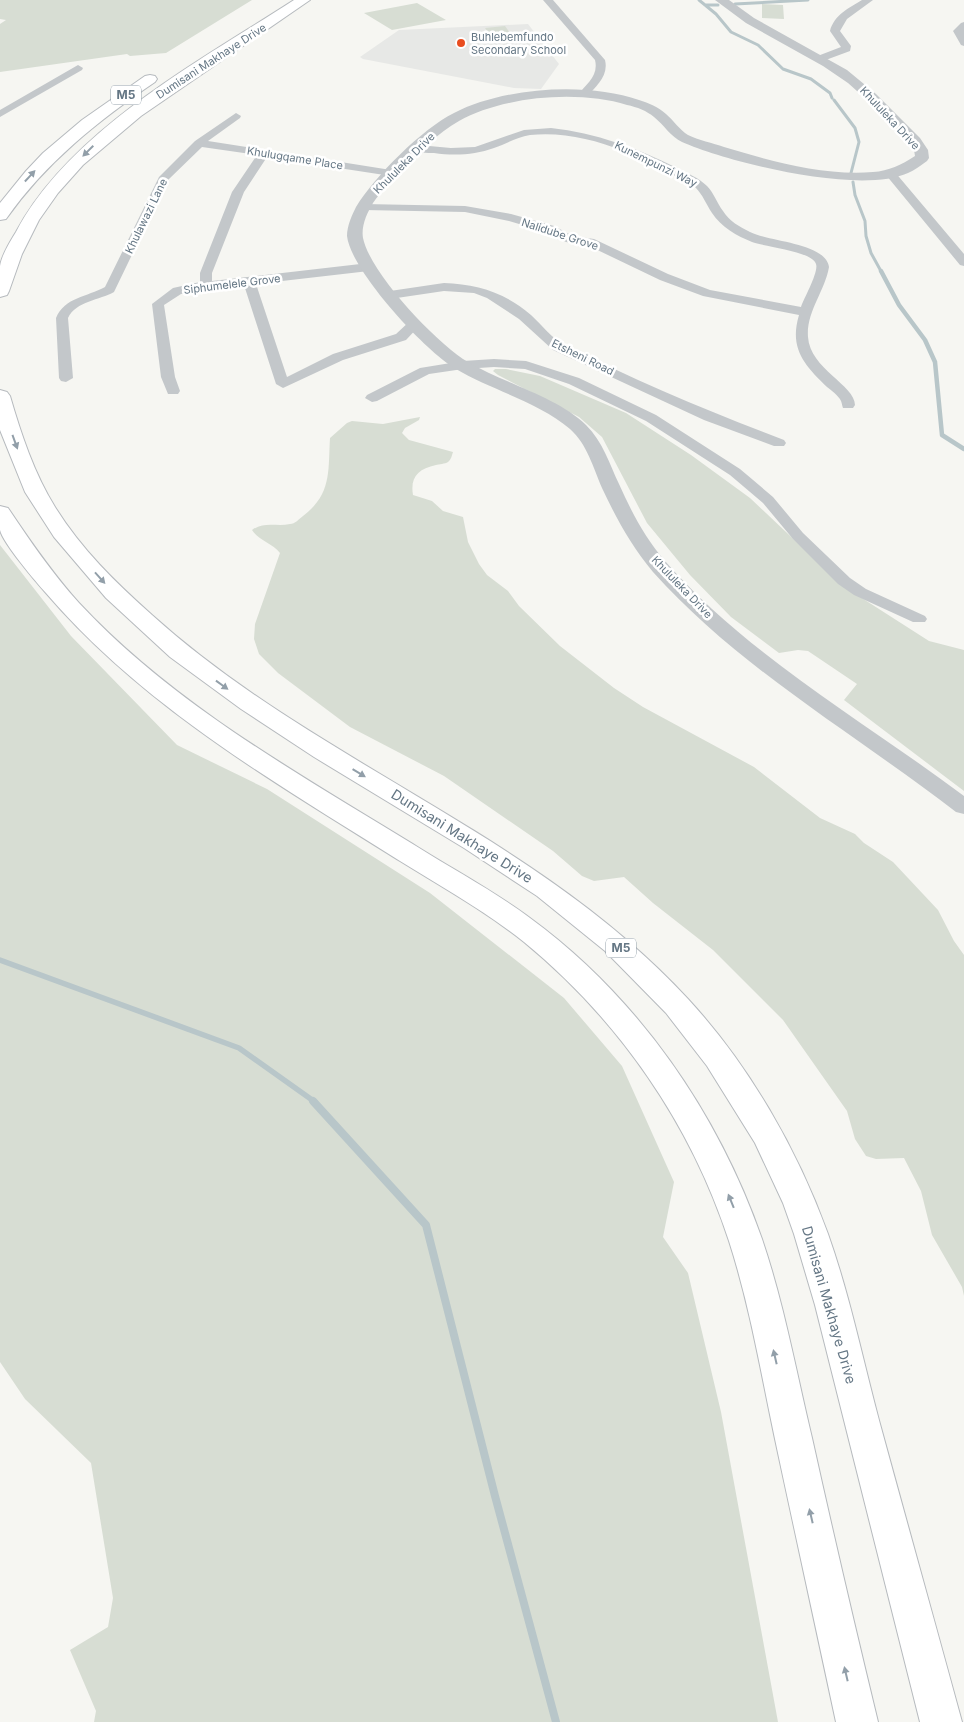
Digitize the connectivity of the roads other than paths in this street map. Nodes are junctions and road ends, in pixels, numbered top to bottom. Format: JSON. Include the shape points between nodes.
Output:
{"nodes":[{"id":1,"x":303,"y":0,"type":"edge"},
{"id":2,"x":548,"y":0,"type":"edge"},
{"id":3,"x":721,"y":0,"type":"edge"},
{"id":4,"x":868,"y":0,"type":"edge"},
{"id":5,"x":964,"y":25,"type":"edge"},
{"id":6,"x":964,"y":43,"type":"edge"},
{"id":7,"x":819,"y":59,"type":"junction"},
{"id":8,"x":78,"y":68,"type":"dead end"},
{"id":9,"x":163,"y":71,"type":"dead end"},
{"id":10,"x":583,"y":95,"type":"junction"},
{"id":11,"x":0,"y":114,"type":"edge"},
{"id":12,"x":236,"y":116,"type":"dead end"},
{"id":13,"x":199,"y":144,"type":"junction"},
{"id":14,"x":418,"y":148,"type":"junction"},
{"id":15,"x":264,"y":154,"type":"junction"},
{"id":16,"x":391,"y":173,"type":"junction"},
{"id":17,"x":890,"y":173,"type":"junction"},
{"id":18,"x":364,"y":208,"type":"junction"},
{"id":19,"x":0,"y":214,"type":"edge"},
{"id":20,"x":964,"y":262,"type":"edge"},
{"id":21,"x":369,"y":267,"type":"junction"},
{"id":22,"x":249,"y":281,"type":"junction"},
{"id":23,"x":206,"y":285,"type":"junction"},
{"id":24,"x":0,"y":291,"type":"edge"},
{"id":25,"x":390,"y":295,"type":"junction"},
{"id":26,"x":805,"y":312,"type":"junction"},
{"id":27,"x":415,"y":324,"type":"junction"},
{"id":28,"x":463,"y":365,"type":"junction"},
{"id":29,"x":66,"y":378,"type":"dead end"},
{"id":30,"x":173,"y":392,"type":"dead end"},
{"id":31,"x":0,"y":396,"type":"edge"},
{"id":32,"x":372,"y":398,"type":"dead end"},
{"id":33,"x":848,"y":405,"type":"dead end"},
{"id":34,"x":779,"y":443,"type":"dead end"},
{"id":35,"x":0,"y":514,"type":"edge"},
{"id":36,"x":919,"y":619,"type":"dead end"},
{"id":37,"x":964,"y":806,"type":"edge"},
{"id":38,"x":857,"y":1722,"type":"edge"},
{"id":39,"x":941,"y":1722,"type":"edge"}],
"edges":[{"from":1,"to":24,"type":"main road","name":"Dumisani Makhaye Drive","number":"M5","one_way":true,"via":[[143,106],[89,150],[68,171],[34,216],[15,247]]},
{"from":2,"to":10,"type":"street","via":[[602,63],[601,72]]},
{"from":3,"to":7,"type":"street","name":"Khululeka Drive","via":[[749,20]]},
{"from":4,"to":7,"type":"street","via":[[835,26],[846,49]]},
{"from":5,"to":6,"type":"street","via":[[958,31]]},
{"from":7,"to":17,"type":"street","name":"Khululeka Drive","via":[[862,88],[921,150],[922,158],[917,164]]},
{"from":8,"to":11,"type":"street"},
{"from":19,"to":9,"type":"main road","name":"Dumisani Makhaye Drive","number":"M5","one_way":true,"via":[[26,181],[74,134]]},
{"from":10,"to":14,"type":"street","name":"Khululeka Drive","via":[[524,96],[481,106],[448,121]]},
{"from":10,"to":17,"type":"street","name":"Khululeka Drive","via":[[637,104],[657,113],[684,138],[789,168],[839,176]]},
{"from":12,"to":13,"type":"street","name":"Khulawazi Lane"},
{"from":13,"to":15,"type":"street","name":"Khulugqame Place"},
{"from":13,"to":29,"type":"street","name":"Khulawazi Lane","via":[[163,179],[113,285],[104,293],[74,303],[64,312]]},
{"from":14,"to":16,"type":"street","name":"Khululeka Drive"},
{"from":14,"to":26,"type":"street","name":"Kunempunzi Way","via":[[470,151],[537,132],[595,138],[618,145],[699,185],[709,194],[720,216],[752,238],[806,251],[819,258],[823,270]]},
{"from":15,"to":16,"type":"street","name":"Khulugqame Place"},
{"from":15,"to":23,"type":"street","via":[[238,192],[206,274]]},
{"from":16,"to":18,"type":"street","name":"Khululeka Drive"},
{"from":17,"to":20,"type":"street"},
{"from":18,"to":21,"type":"street","name":"Khululeka Drive","via":[[355,232],[358,248]]},
{"from":18,"to":26,"type":"street","name":"Nalidube Grove","via":[[465,209],[511,218],[550,229],[570,239],[590,242],[664,277],[707,293]]},
{"from":21,"to":22,"type":"street","name":"Siphumelele Grove"},
{"from":21,"to":25,"type":"street","name":"Khululeka Drive"},
{"from":22,"to":23,"type":"street","name":"Siphumelele Grove"},
{"from":22,"to":27,"type":"street","via":[[283,384],[338,357],[402,337]]},
{"from":23,"to":30,"type":"street","name":"Siphumelele Grove","via":[[177,291],[158,304]]},
{"from":25,"to":27,"type":"street","name":"Khululeka Drive"},
{"from":25,"to":34,"type":"street","name":"Etsheni Road","via":[[430,288],[462,287],[488,292],[558,346],[709,417]]},
{"from":26,"to":33,"type":"street","name":"Kunempunzi Way","via":[[801,342],[806,356],[848,399]]},
{"from":27,"to":28,"type":"street","name":"Khululeka Drive","via":[[437,348]]},
{"from":28,"to":32,"type":"street","via":[[425,371]]},
{"from":28,"to":36,"type":"street","via":[[532,367],[574,381],[651,418],[735,472],[768,500],[798,536],[844,581],[860,592]]},
{"from":28,"to":37,"type":"street","name":"Khululeka Drive","via":[[552,409],[583,431],[629,523],[655,562],[685,593],[767,665]]},
{"from":31,"to":39,"type":"main road","name":"Dumisani Makhaye Drive","number":"M5","one_way":true,"via":[[22,463],[37,494],[75,550],[133,612],[188,660],[256,709],[493,852],[577,911],[636,960],[678,1007],[734,1079],[771,1144],[810,1232]]},
{"from":38,"to":35,"type":"main road","one_way":true,"via":[[766,1316],[746,1246],[708,1150],[665,1075],[580,977],[537,938],[476,894],[224,738],[144,677],[57,594]]}]}
